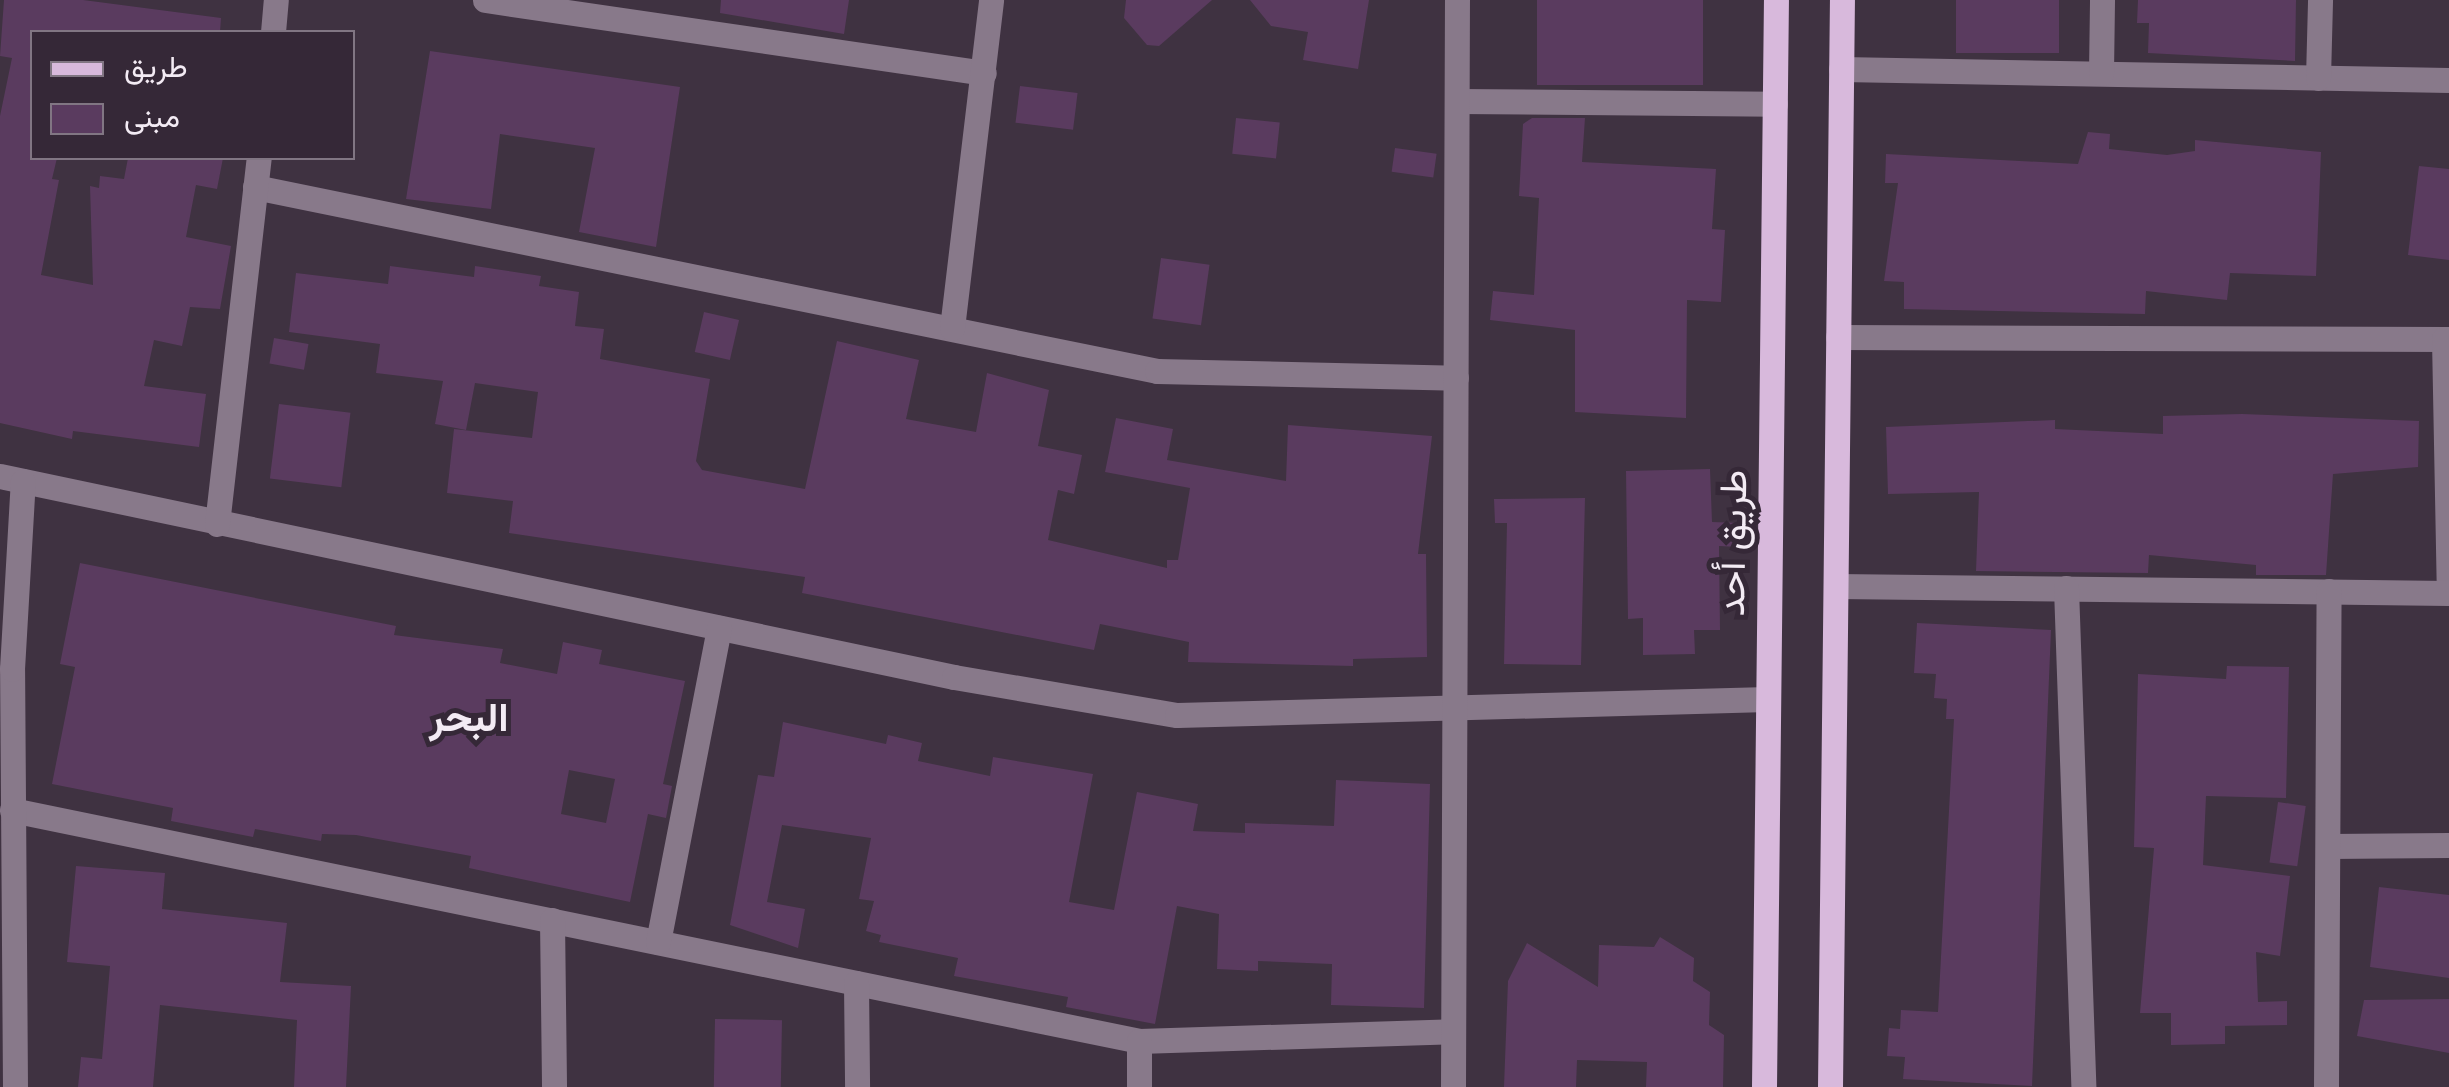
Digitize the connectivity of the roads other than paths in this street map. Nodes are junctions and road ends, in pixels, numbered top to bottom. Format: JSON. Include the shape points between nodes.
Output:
{"nodes":[{"id":1,"x":276,"y":0,"type":"edge"},
{"id":2,"x":485,"y":0,"type":"edge"},
{"id":3,"x":991,"y":0,"type":"edge"},
{"id":4,"x":1458,"y":0,"type":"edge"},
{"id":5,"x":1776,"y":0,"type":"edge"},
{"id":6,"x":1842,"y":0,"type":"edge"},
{"id":7,"x":2102,"y":0,"type":"edge"},
{"id":8,"x":2320,"y":0,"type":"edge"},
{"id":9,"x":273,"y":30,"type":"edge"},
{"id":10,"x":1841,"y":69,"type":"junction"},
{"id":11,"x":984,"y":73,"type":"junction"},
{"id":12,"x":2100,"y":73,"type":"junction"},
{"id":13,"x":2318,"y":78,"type":"junction"},
{"id":14,"x":2449,"y":80,"type":"edge"},
{"id":15,"x":1457,"y":101,"type":"junction"},
{"id":16,"x":1775,"y":104,"type":"junction"},
{"id":17,"x":259,"y":160,"type":"edge"},
{"id":18,"x":255,"y":188,"type":"junction"},
{"id":19,"x":952,"y":328,"type":"junction"},
{"id":20,"x":1838,"y":337,"type":"junction"},
{"id":21,"x":2447,"y":339,"type":"edge"},
{"id":22,"x":1456,"y":378,"type":"junction"},
{"id":23,"x":12,"y":479,"type":"edge"},
{"id":24,"x":217,"y":524,"type":"junction"},
{"id":25,"x":1836,"y":586,"type":"junction"},
{"id":26,"x":2066,"y":588,"type":"junction"},
{"id":27,"x":2330,"y":591,"type":"junction"},
{"id":28,"x":2449,"y":592,"type":"edge"},
{"id":29,"x":719,"y":628,"type":"junction"},
{"id":30,"x":6,"y":668,"type":"edge"},
{"id":31,"x":1768,"y":699,"type":"junction"},
{"id":32,"x":1455,"y":708,"type":"junction"},
{"id":33,"x":12,"y":810,"type":"junction"},
{"id":34,"x":2449,"y":845,"type":"edge"},
{"id":35,"x":2328,"y":846,"type":"junction"},
{"id":36,"x":552,"y":920,"type":"junction"},
{"id":37,"x":658,"y":942,"type":"junction"},
{"id":38,"x":856,"y":983,"type":"junction"},
{"id":39,"x":1453,"y":1031,"type":"junction"},
{"id":40,"x":1139,"y":1041,"type":"junction"},
{"id":41,"x":15,"y":1087,"type":"edge"},
{"id":42,"x":554,"y":1087,"type":"edge"},
{"id":43,"x":858,"y":1087,"type":"edge"},
{"id":44,"x":1139,"y":1087,"type":"edge"},
{"id":45,"x":1453,"y":1087,"type":"edge"},
{"id":46,"x":1764,"y":1087,"type":"edge"},
{"id":47,"x":1830,"y":1087,"type":"edge"},
{"id":48,"x":2083,"y":1087,"type":"edge"},
{"id":49,"x":2326,"y":1087,"type":"edge"}],
"edges":[{"from":1,"to":9,"type":"street"},
{"from":2,"to":11,"type":"street"},
{"from":3,"to":11,"type":"street"},
{"from":4,"to":15,"type":"street"},
{"from":5,"to":16,"type":"main road","name":"طريق أحد"},
{"from":6,"to":10,"type":"main road"},
{"from":7,"to":12,"type":"street"},
{"from":8,"to":13,"type":"street"},
{"from":10,"to":12,"type":"street"},
{"from":10,"to":20,"type":"main road"},
{"from":11,"to":19,"type":"street"},
{"from":12,"to":13,"type":"street"},
{"from":13,"to":14,"type":"street"},
{"from":15,"to":16,"type":"street"},
{"from":15,"to":22,"type":"street"},
{"from":16,"to":31,"type":"main road","name":"طريق أحد"},
{"from":17,"to":18,"type":"street"},
{"from":18,"to":19,"type":"street"},
{"from":18,"to":24,"type":"street"},
{"from":19,"to":22,"type":"street","via":[[1157,371]]},
{"from":20,"to":21,"type":"street"},
{"from":20,"to":25,"type":"main road"},
{"from":21,"to":28,"type":"street"},
{"from":22,"to":32,"type":"street"},
{"from":23,"to":24,"type":"street"},
{"from":23,"to":30,"type":"street"},
{"from":24,"to":29,"type":"street"},
{"from":25,"to":26,"type":"street"},
{"from":25,"to":47,"type":"main road"},
{"from":26,"to":27,"type":"street"},
{"from":26,"to":48,"type":"street"},
{"from":27,"to":28,"type":"street"},
{"from":27,"to":35,"type":"street"},
{"from":29,"to":32,"type":"street","via":[[1177,716]]},
{"from":29,"to":37,"type":"street"},
{"from":30,"to":33,"type":"street"},
{"from":31,"to":32,"type":"street"},
{"from":31,"to":46,"type":"main road","name":"طريق أحد"},
{"from":32,"to":39,"type":"street"},
{"from":33,"to":36,"type":"street"},
{"from":33,"to":41,"type":"street"},
{"from":34,"to":35,"type":"street"},
{"from":35,"to":49,"type":"street"},
{"from":36,"to":37,"type":"street"},
{"from":36,"to":42,"type":"street"},
{"from":37,"to":38,"type":"street"},
{"from":38,"to":40,"type":"street"},
{"from":38,"to":43,"type":"street"},
{"from":39,"to":40,"type":"street"},
{"from":39,"to":45,"type":"street"},
{"from":40,"to":44,"type":"street"}]}
